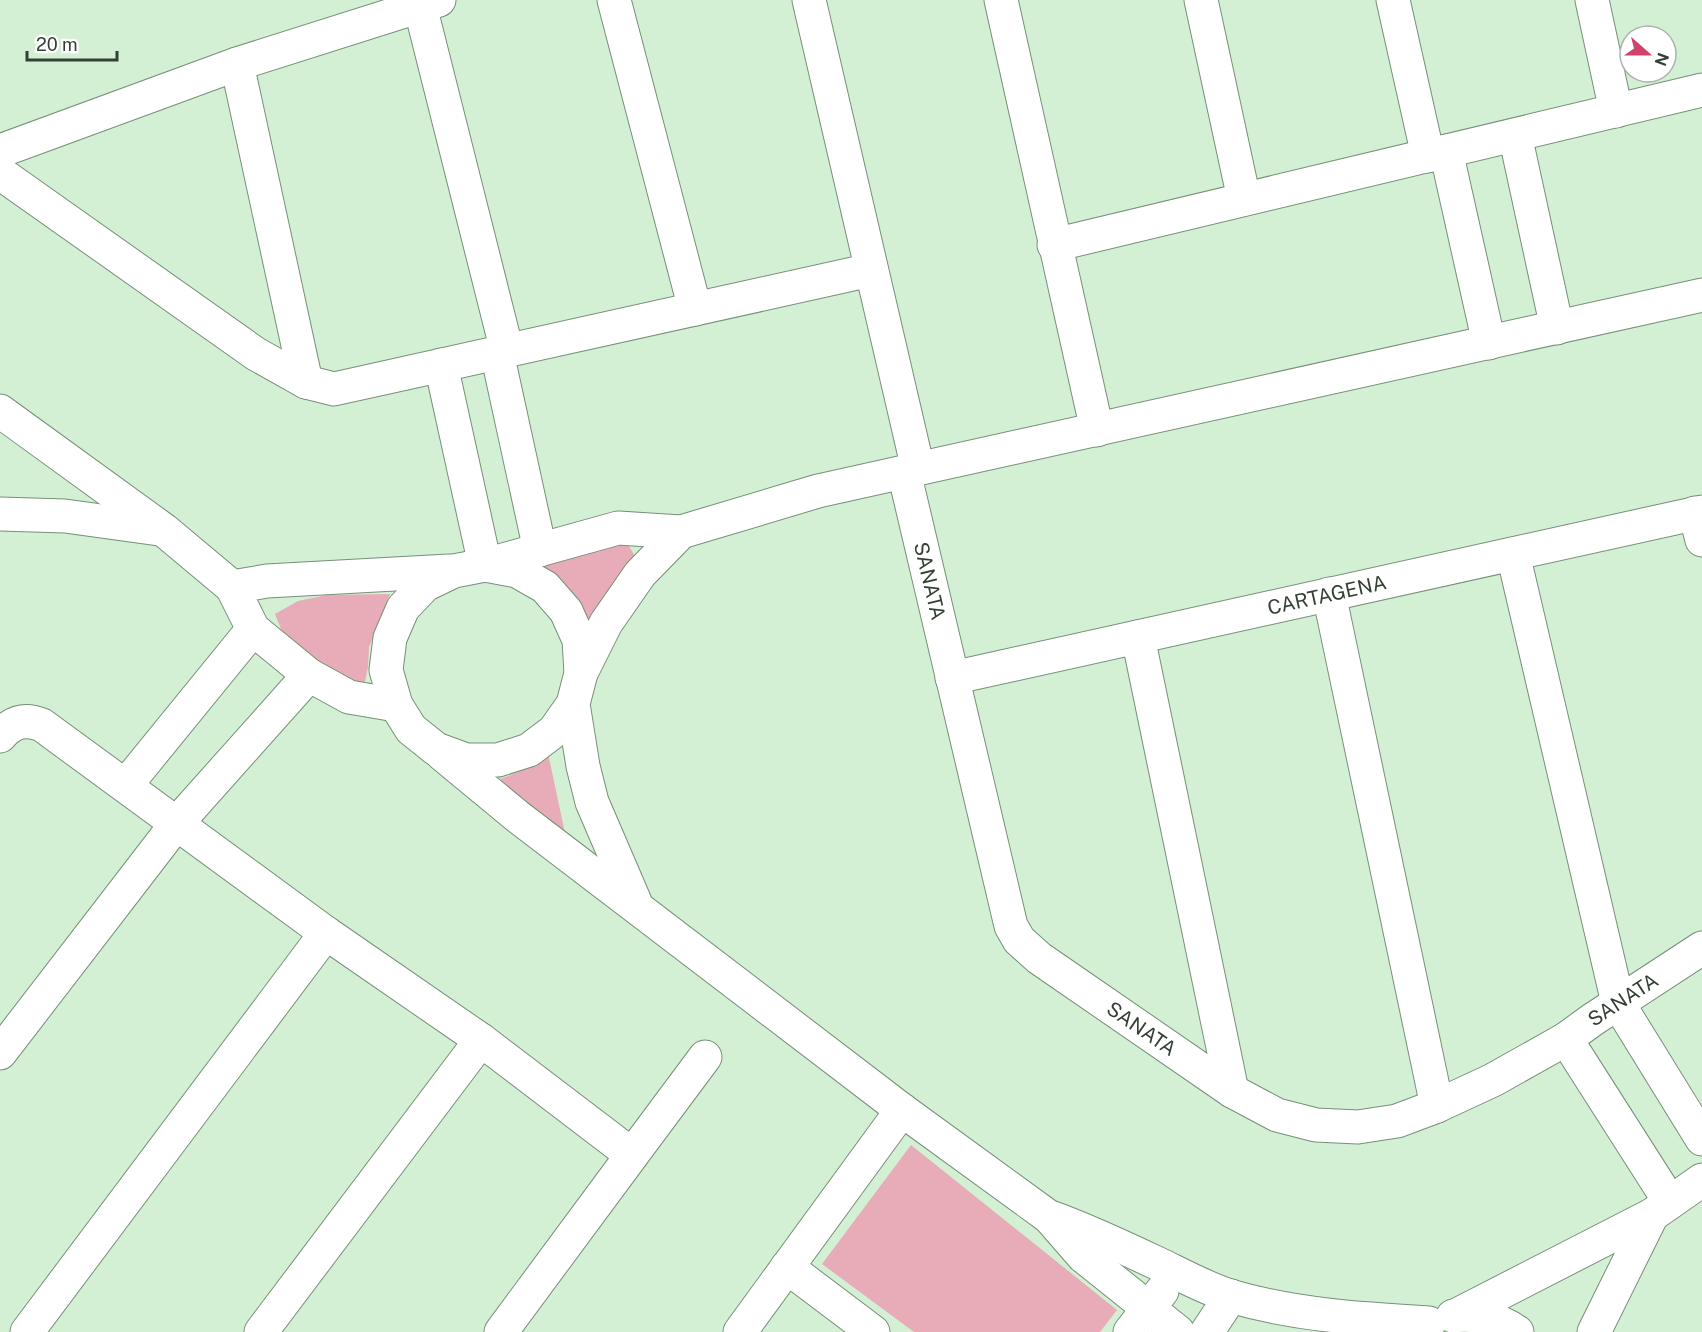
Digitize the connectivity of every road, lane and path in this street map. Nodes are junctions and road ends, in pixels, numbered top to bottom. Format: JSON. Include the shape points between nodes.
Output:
{"nodes":[{"id":1,"x":614,"y":0,"type":"edge"},
{"id":2,"x":808,"y":0,"type":"edge"},
{"id":3,"x":1001,"y":0,"type":"edge"},
{"id":4,"x":1201,"y":0,"type":"edge"},
{"id":5,"x":1393,"y":0,"type":"edge"},
{"id":6,"x":1592,"y":0,"type":"edge"},
{"id":7,"x":430,"y":3,"type":"edge"},
{"id":8,"x":237,"y":64,"type":"junction"},
{"id":9,"x":1702,"y":90,"type":"edge"},
{"id":10,"x":1616,"y":111,"type":"junction"},
{"id":11,"x":1515,"y":135,"type":"junction"},
{"id":12,"x":0,"y":151,"type":"edge"},
{"id":13,"x":1437,"y":153,"type":"junction"},
{"id":14,"x":0,"y":173,"type":"edge"},
{"id":15,"x":1244,"y":199,"type":"junction"},
{"id":16,"x":1054,"y":245,"type":"junction"},
{"id":17,"x":871,"y":270,"type":"junction"},
{"id":18,"x":1702,"y":295,"type":"edge"},
{"id":19,"x":695,"y":309,"type":"junction"},
{"id":20,"x":1557,"y":328,"type":"junction"},
{"id":21,"x":1489,"y":343,"type":"junction"},
{"id":22,"x":502,"y":352,"type":"junction"},
{"id":23,"x":441,"y":365,"type":"junction"},
{"id":24,"x":306,"y":382,"type":"junction"},
{"id":25,"x":2,"y":417,"type":"edge"},
{"id":26,"x":1096,"y":430,"type":"junction"},
{"id":27,"x":911,"y":471,"type":"junction"},
{"id":28,"x":0,"y":514,"type":"edge"},
{"id":29,"x":1700,"y":522,"type":"edge"},
{"id":30,"x":164,"y":530,"type":"junction"},
{"id":31,"x":681,"y":532,"type":"junction"},
{"id":32,"x":540,"y":550,"type":"junction"},
{"id":33,"x":1513,"y":554,"type":"junction"},
{"id":34,"x":486,"y":565,"type":"junction"},
{"id":35,"x":453,"y":571,"type":"junction"},
{"id":36,"x":232,"y":587,"type":"junction"},
{"id":37,"x":1329,"y":594,"type":"junction"},
{"id":38,"x":253,"y":629,"type":"junction"},
{"id":39,"x":1138,"y":637,"type":"junction"},
{"id":40,"x":309,"y":675,"type":"junction"},
{"id":41,"x":952,"y":678,"type":"junction"},
{"id":42,"x":577,"y":688,"type":"junction"},
{"id":43,"x":396,"y":705,"type":"junction"},
{"id":44,"x":0,"y":736,"type":"edge"},
{"id":45,"x":436,"y":749,"type":"junction"},
{"id":46,"x":126,"y":785,"type":"junction"},
{"id":47,"x":177,"y":823,"type":"junction"},
{"id":48,"x":637,"y":906,"type":"junction"},
{"id":49,"x":326,"y":933,"type":"junction"},
{"id":50,"x":1702,"y":948,"type":"edge"},
{"id":51,"x":1618,"y":1003,"type":"junction"},
{"id":52,"x":1566,"y":1039,"type":"junction"},
{"id":53,"x":481,"y":1040,"type":"junction"},
{"id":54,"x":0,"y":1053,"type":"edge"},
{"id":55,"x":705,"y":1057,"type":"dead end"},
{"id":56,"x":1232,"y":1090,"type":"junction"},
{"id":57,"x":1437,"y":1106,"type":"junction"},
{"id":58,"x":902,"y":1110,"type":"junction"},
{"id":59,"x":1702,"y":1139,"type":"edge"},
{"id":60,"x":632,"y":1155,"type":"junction"},
{"id":61,"x":1702,"y":1180,"type":"edge"},
{"id":62,"x":1661,"y":1209,"type":"junction"},
{"id":63,"x":1049,"y":1217,"type":"junction"},
{"id":64,"x":787,"y":1267,"type":"junction"},
{"id":65,"x":1175,"y":1272,"type":"junction"},
{"id":66,"x":1231,"y":1296,"type":"junction"},
{"id":67,"x":1139,"y":1321,"type":"edge"},
{"id":68,"x":1433,"y":1323,"type":"edge"},
{"id":69,"x":27,"y":1332,"type":"edge"},
{"id":70,"x":261,"y":1332,"type":"edge"},
{"id":71,"x":501,"y":1332,"type":"edge"},
{"id":72,"x":740,"y":1332,"type":"edge"},
{"id":73,"x":873,"y":1332,"type":"edge"},
{"id":74,"x":1178,"y":1332,"type":"edge"},
{"id":75,"x":1207,"y":1332,"type":"edge"},
{"id":76,"x":1517,"y":1332,"type":"edge"},
{"id":77,"x":1594,"y":1332,"type":"edge"}],
"edges":[{"from":1,"to":19,"type":"street"},
{"from":2,"to":17,"type":"street","name":"SANATA"},
{"from":3,"to":16,"type":"street"},
{"from":4,"to":15,"type":"street"},
{"from":5,"to":13,"type":"street"},
{"from":6,"to":10,"type":"street"},
{"from":7,"to":8,"type":"street"},
{"from":7,"to":22,"type":"street"},
{"from":8,"to":12,"type":"street"},
{"from":8,"to":24,"type":"street"},
{"from":9,"to":10,"type":"street"},
{"from":10,"to":11,"type":"street"},
{"from":11,"to":13,"type":"street"},
{"from":11,"to":20,"type":"street"},
{"from":13,"to":15,"type":"street"},
{"from":13,"to":21,"type":"street"},
{"from":14,"to":24,"type":"street","via":[[256,354]]},
{"from":15,"to":16,"type":"street"},
{"from":16,"to":26,"type":"street"},
{"from":17,"to":19,"type":"street"},
{"from":17,"to":27,"type":"street","name":"SANATA"},
{"from":18,"to":20,"type":"street"},
{"from":19,"to":22,"type":"street"},
{"from":20,"to":21,"type":"street"},
{"from":21,"to":26,"type":"street"},
{"from":22,"to":23,"type":"street"},
{"from":22,"to":32,"type":"street"},
{"from":23,"to":24,"type":"street","via":[[334,389]]},
{"from":23,"to":34,"type":"street"},
{"from":25,"to":30,"type":"street"},
{"from":26,"to":27,"type":"street"},
{"from":27,"to":31,"type":"street","via":[[818,491]]},
{"from":27,"to":41,"type":"street","name":"SANATA"},
{"from":28,"to":30,"type":"street","via":[[65,516]]},
{"from":29,"to":33,"type":"street","name":"CARTAGENA"},
{"from":30,"to":36,"type":"street"},
{"from":31,"to":32,"type":"street","via":[[618,528]]},
{"from":31,"to":42,"type":"street","via":[[640,574],[606,623]]},
{"from":32,"to":34,"type":"street"},
{"from":33,"to":37,"type":"street","name":"CARTAGENA"},
{"from":33,"to":51,"type":"street"},
{"from":34,"to":35,"type":"street"},
{"from":34,"to":42,"type":"street","via":[[517,571],[545,587],[566,611],[579,640]]},
{"from":35,"to":36,"type":"street","via":[[267,581]]},
{"from":35,"to":43,"type":"street","via":[[425,585],[403,609],[390,638],[386,670]]},
{"from":36,"to":38,"type":"street"},
{"from":37,"to":39,"type":"street","name":"CARTAGENA"},
{"from":37,"to":57,"type":"street"},
{"from":38,"to":40,"type":"street"},
{"from":38,"to":46,"type":"street"},
{"from":39,"to":41,"type":"street","name":"CARTAGENA"},
{"from":39,"to":56,"type":"street"},
{"from":40,"to":43,"type":"street","via":[[349,698]]},
{"from":40,"to":47,"type":"street"},
{"from":41,"to":56,"type":"street","name":"SANATA","via":[[1011,926],[1019,940],[1039,958]]},
{"from":42,"to":45,"type":"street","via":[[554,731],[529,750],[498,760],[466,760]]},
{"from":42,"to":48,"type":"street","via":[[583,766],[592,802]]},
{"from":43,"to":45,"type":"street","via":[[411,729]]},
{"from":44,"to":46,"type":"street","via":[[16,722],[36,723]]},
{"from":45,"to":48,"type":"street"},
{"from":46,"to":47,"type":"street"},
{"from":47,"to":49,"type":"street"},
{"from":47,"to":54,"type":"street"},
{"from":48,"to":58,"type":"street"},
{"from":49,"to":53,"type":"street"},
{"from":49,"to":69,"type":"street"},
{"from":50,"to":51,"type":"street","name":"SANATA"},
{"from":51,"to":52,"type":"street","name":"SANATA"},
{"from":51,"to":59,"type":"street"},
{"from":52,"to":57,"type":"street","name":"SANATA"},
{"from":52,"to":62,"type":"street"},
{"from":53,"to":60,"type":"street"},
{"from":53,"to":70,"type":"street"},
{"from":55,"to":60,"type":"street"},
{"from":56,"to":57,"type":"street","name":"SANATA","via":[[1277,1115],[1316,1125],[1358,1127],[1397,1121]]},
{"from":58,"to":63,"type":"street"},
{"from":58,"to":64,"type":"street"},
{"from":60,"to":71,"type":"street"},
{"from":61,"to":62,"type":"street"},
{"from":62,"to":68,"type":"street"},
{"from":62,"to":77,"type":"street"},
{"from":63,"to":65,"type":"street"},
{"from":63,"to":67,"type":"street"},
{"from":64,"to":72,"type":"street"},
{"from":64,"to":73,"type":"street"},
{"from":65,"to":66,"type":"street"},
{"from":65,"to":67,"type":"street"},
{"from":66,"to":68,"type":"street","via":[[1311,1314]]},
{"from":66,"to":75,"type":"street"},
{"from":67,"to":74,"type":"street"},
{"from":68,"to":76,"type":"street","via":[[1477,1316]]}]}
